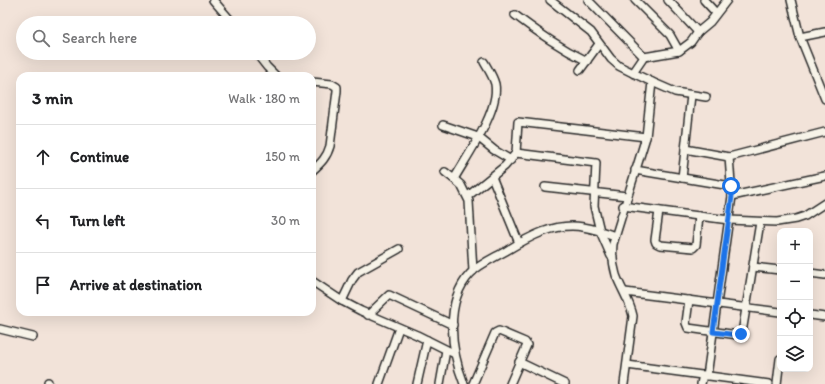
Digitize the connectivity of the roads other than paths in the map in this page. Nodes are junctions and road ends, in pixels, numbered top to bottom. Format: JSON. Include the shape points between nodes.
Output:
{"nodes":[{"id":1,"x":213,"y":0,"type":"edge"},
{"id":2,"x":550,"y":0,"type":"edge"},
{"id":3,"x":588,"y":0,"type":"edge"},
{"id":4,"x":635,"y":0,"type":"edge"},
{"id":5,"x":668,"y":0,"type":"edge"},
{"id":6,"x":704,"y":0,"type":"edge"},
{"id":7,"x":727,"y":0,"type":"edge"},
{"id":8,"x":791,"y":0,"type":"edge"},
{"id":9,"x":716,"y":13,"type":"junction"},
{"id":10,"x":515,"y":15,"type":"dead end"},
{"id":11,"x":227,"y":16,"type":"edge"},
{"id":12,"x":698,"y":32,"type":"junction"},
{"id":13,"x":825,"y":32,"type":"edge"},
{"id":14,"x":800,"y":37,"type":"junction"},
{"id":15,"x":599,"y":44,"type":"junction"},
{"id":16,"x":679,"y":51,"type":"junction"},
{"id":17,"x":644,"y":57,"type":"junction"},
{"id":18,"x":262,"y":60,"type":"edge"},
{"id":19,"x":587,"y":61,"type":"junction"},
{"id":20,"x":484,"y":62,"type":"dead end"},
{"id":21,"x":580,"y":70,"type":"dead end"},
{"id":22,"x":272,"y":72,"type":"edge"},
{"id":23,"x":633,"y":73,"type":"junction"},
{"id":24,"x":652,"y":82,"type":"junction"},
{"id":25,"x":316,"y":83,"type":"edge"},
{"id":26,"x":691,"y":95,"type":"junction"},
{"id":27,"x":706,"y":98,"type":"dead end"},
{"id":28,"x":825,"y":99,"type":"edge"},
{"id":29,"x":443,"y":125,"type":"dead end"},
{"id":30,"x":825,"y":132,"type":"edge"},
{"id":31,"x":478,"y":137,"type":"junction"},
{"id":32,"x":646,"y":137,"type":"junction"},
{"id":33,"x":685,"y":149,"type":"junction"},
{"id":34,"x":516,"y":153,"type":"junction"},
{"id":35,"x":728,"y":157,"type":"junction"},
{"id":36,"x":511,"y":160,"type":"junction"},
{"id":37,"x":316,"y":167,"type":"edge"},
{"id":38,"x":635,"y":170,"type":"junction"},
{"id":39,"x":445,"y":172,"type":"dead end"},
{"id":40,"x":825,"y":176,"type":"edge"},
{"id":41,"x":492,"y":177,"type":"junction"},
{"id":42,"x":682,"y":178,"type":"junction"},
{"id":43,"x":454,"y":179,"type":"junction"},
{"id":44,"x":731,"y":186,"type":"junction"},
{"id":45,"x":545,"y":187,"type":"dead end"},
{"id":46,"x":594,"y":192,"type":"junction"},
{"id":47,"x":468,"y":196,"type":"junction"},
{"id":48,"x":627,"y":196,"type":"junction"},
{"id":49,"x":732,"y":196,"type":"junction"},
{"id":50,"x":825,"y":202,"type":"edge"},
{"id":51,"x":623,"y":206,"type":"junction"},
{"id":52,"x":659,"y":211,"type":"junction"},
{"id":53,"x":699,"y":216,"type":"junction"},
{"id":54,"x":729,"y":220,"type":"junction"},
{"id":55,"x":760,"y":222,"type":"junction"},
{"id":56,"x":600,"y":231,"type":"junction"},
{"id":57,"x":615,"y":236,"type":"junction"},
{"id":58,"x":519,"y":243,"type":"junction"},
{"id":59,"x":399,"y":249,"type":"dead end"},
{"id":60,"x":613,"y":262,"type":"junction"},
{"id":61,"x":753,"y":267,"type":"junction"},
{"id":62,"x":777,"y":270,"type":"edge"},
{"id":63,"x":473,"y":271,"type":"junction"},
{"id":64,"x":813,"y":273,"type":"edge"},
{"id":65,"x":825,"y":275,"type":"edge"},
{"id":66,"x":316,"y":284,"type":"edge"},
{"id":67,"x":625,"y":292,"type":"junction"},
{"id":68,"x":689,"y":300,"type":"junction"},
{"id":69,"x":342,"y":301,"type":"junction"},
{"id":70,"x":717,"y":303,"type":"junction"},
{"id":71,"x":747,"y":307,"type":"junction"},
{"id":72,"x":777,"y":312,"type":"edge"},
{"id":73,"x":368,"y":315,"type":"junction"},
{"id":74,"x":813,"y":315,"type":"edge"},
{"id":75,"x":825,"y":317,"type":"edge"},
{"id":76,"x":453,"y":325,"type":"junction"},
{"id":77,"x":398,"y":328,"type":"junction"},
{"id":78,"x":0,"y":329,"type":"edge"},
{"id":79,"x":713,"y":332,"type":"junction"},
{"id":80,"x":33,"y":337,"type":"dead end"},
{"id":81,"x":427,"y":340,"type":"junction"},
{"id":82,"x":446,"y":350,"type":"junction"},
{"id":83,"x":455,"y":354,"type":"junction"},
{"id":84,"x":519,"y":362,"type":"junction"},
{"id":85,"x":627,"y":365,"type":"junction"},
{"id":86,"x":778,"y":372,"type":"edge"},
{"id":87,"x":705,"y":375,"type":"junction"},
{"id":88,"x":379,"y":384,"type":"edge"},
{"id":89,"x":417,"y":384,"type":"edge"},
{"id":90,"x":440,"y":384,"type":"edge"},
{"id":91,"x":464,"y":384,"type":"edge"},
{"id":92,"x":473,"y":384,"type":"edge"},
{"id":93,"x":510,"y":384,"type":"edge"},
{"id":94,"x":565,"y":384,"type":"edge"},
{"id":95,"x":624,"y":384,"type":"edge"},
{"id":96,"x":701,"y":384,"type":"edge"},
{"id":97,"x":769,"y":384,"type":"edge"},
{"id":98,"x":777,"y":384,"type":"edge"}],
"edges":[{"from":1,"to":11,"type":"street"},
{"from":2,"to":15,"type":"street","via":[[591,32]]},
{"from":3,"to":17,"type":"street"},
{"from":4,"to":16,"type":"street","via":[[670,35]]},
{"from":5,"to":12,"type":"street"},
{"from":6,"to":9,"type":"street"},
{"from":7,"to":9,"type":"street"},
{"from":8,"to":14,"type":"street"},
{"from":9,"to":12,"type":"street"},
{"from":10,"to":19,"type":"street","via":[[565,51]]},
{"from":12,"to":16,"type":"street","via":[[691,42]]},
{"from":13,"to":14,"type":"street"},
{"from":14,"to":28,"type":"street"},
{"from":15,"to":19,"type":"street"},
{"from":15,"to":23,"type":"street","via":[[619,66]]},
{"from":16,"to":17,"type":"street"},
{"from":17,"to":23,"type":"street"},
{"from":18,"to":22,"type":"street"},
{"from":19,"to":21,"type":"street"},
{"from":20,"to":31,"type":"street","via":[[495,84],[495,96]]},
{"from":23,"to":24,"type":"street"},
{"from":24,"to":26,"type":"street","via":[[675,92]]},
{"from":24,"to":32,"type":"street"},
{"from":25,"to":37,"type":"street","via":[[337,87],[328,154]]},
{"from":26,"to":27,"type":"street"},
{"from":26,"to":33,"type":"street"},
{"from":29,"to":31,"type":"street"},
{"from":30,"to":35,"type":"street"},
{"from":31,"to":36,"type":"street"},
{"from":31,"to":43,"type":"street"},
{"from":32,"to":34,"type":"street","via":[[518,122]]},
{"from":32,"to":38,"type":"street"},
{"from":33,"to":35,"type":"street"},
{"from":33,"to":42,"type":"street"},
{"from":34,"to":36,"type":"street"},
{"from":34,"to":46,"type":"street","via":[[596,163]]},
{"from":35,"to":44,"type":"street"},
{"from":36,"to":41,"type":"street"},
{"from":38,"to":42,"type":"street"},
{"from":38,"to":48,"type":"street"},
{"from":39,"to":43,"type":"street"},
{"from":40,"to":49,"type":"street"},
{"from":41,"to":47,"type":"street"},
{"from":41,"to":58,"type":"street"},
{"from":42,"to":44,"type":"street"},
{"from":43,"to":47,"type":"street"},
{"from":44,"to":49,"type":"street"},
{"from":45,"to":46,"type":"street"},
{"from":46,"to":48,"type":"street"},
{"from":46,"to":56,"type":"street","via":[[594,206]]},
{"from":47,"to":63,"type":"street"},
{"from":48,"to":51,"type":"street"},
{"from":49,"to":54,"type":"street"},
{"from":50,"to":55,"type":"street","via":[[796,219]]},
{"from":51,"to":52,"type":"street"},
{"from":51,"to":57,"type":"street"},
{"from":52,"to":53,"type":"street"},
{"from":52,"to":53,"type":"street","via":[[655,240],[660,245],[694,248]]},
{"from":53,"to":54,"type":"street"},
{"from":54,"to":55,"type":"street"},
{"from":54,"to":70,"type":"street"},
{"from":55,"to":61,"type":"street"},
{"from":56,"to":57,"type":"street"},
{"from":56,"to":58,"type":"street","via":[[582,227],[558,227],[538,233]]},
{"from":56,"to":60,"type":"street"},
{"from":57,"to":60,"type":"street"},
{"from":58,"to":63,"type":"street"},
{"from":59,"to":69,"type":"street","via":[[358,272]]},
{"from":60,"to":67,"type":"street"},
{"from":61,"to":62,"type":"street"},
{"from":61,"to":71,"type":"street"},
{"from":63,"to":76,"type":"street","via":[[456,297]]},
{"from":64,"to":65,"type":"street"},
{"from":66,"to":69,"type":"street"},
{"from":67,"to":68,"type":"street"},
{"from":67,"to":85,"type":"street","via":[[633,316]]},
{"from":68,"to":70,"type":"street"},
{"from":68,"to":79,"type":"street","via":[[687,327]]},
{"from":69,"to":73,"type":"street"},
{"from":70,"to":71,"type":"street"},
{"from":70,"to":79,"type":"street"},
{"from":71,"to":72,"type":"street"},
{"from":71,"to":79,"type":"street","via":[[741,334]]},
{"from":73,"to":76,"type":"street","via":[[389,295]]},
{"from":73,"to":77,"type":"street"},
{"from":74,"to":75,"type":"street"},
{"from":76,"to":83,"type":"street"},
{"from":77,"to":81,"type":"street"},
{"from":77,"to":88,"type":"street"},
{"from":78,"to":80,"type":"street"},
{"from":79,"to":87,"type":"street"},
{"from":81,"to":82,"type":"street"},
{"from":81,"to":89,"type":"street"},
{"from":82,"to":83,"type":"street"},
{"from":82,"to":90,"type":"street"},
{"from":83,"to":91,"type":"street"},
{"from":84,"to":92,"type":"street","via":[[526,343],[497,331]]},
{"from":84,"to":93,"type":"street"},
{"from":84,"to":94,"type":"street"},
{"from":85,"to":87,"type":"street"},
{"from":85,"to":95,"type":"street"},
{"from":86,"to":98,"type":"street"},
{"from":87,"to":96,"type":"street"},
{"from":87,"to":97,"type":"street"}]}
